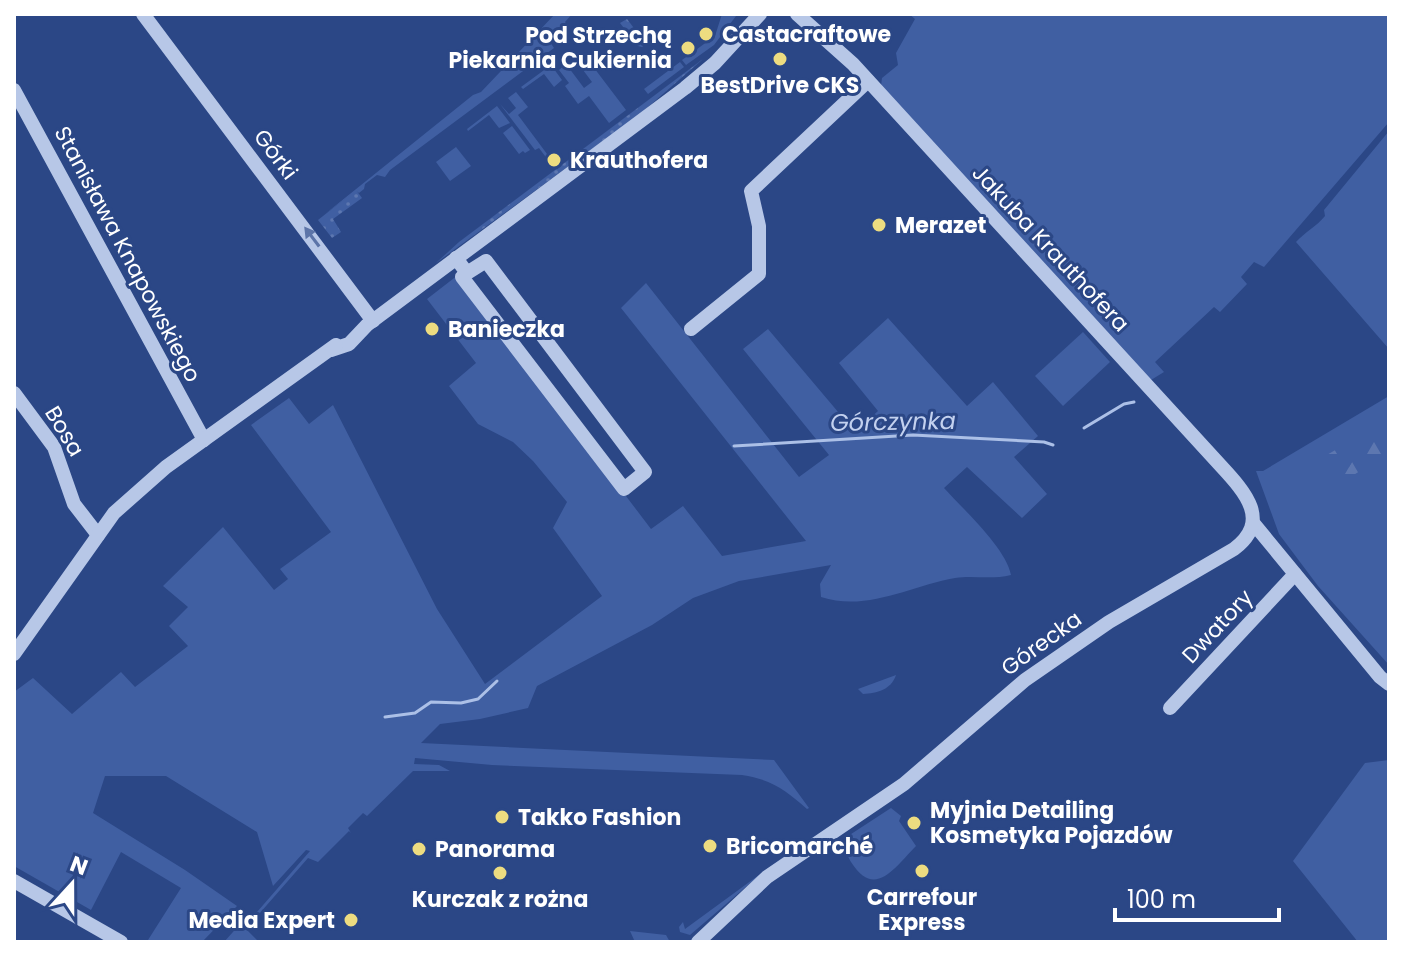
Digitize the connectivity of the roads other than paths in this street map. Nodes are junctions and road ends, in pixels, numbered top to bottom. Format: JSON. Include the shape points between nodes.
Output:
{"nodes":[{"id":1,"x":143,"y":14,"type":"edge"},
{"id":2,"x":760,"y":14,"type":"edge"},
{"id":3,"x":797,"y":14,"type":"edge"},
{"id":4,"x":811,"y":14,"type":"edge"},
{"id":5,"x":817,"y":30,"type":"junction"},
{"id":6,"x":868,"y":81,"type":"junction"},
{"id":7,"x":14,"y":90,"type":"edge"},
{"id":8,"x":456,"y":258,"type":"junction"},
{"id":9,"x":467,"y":273,"type":"junction"},
{"id":10,"x":370,"y":323,"type":"junction"},
{"id":11,"x":691,"y":329,"type":"dead end"},
{"id":12,"x":14,"y":393,"type":"edge"},
{"id":13,"x":204,"y":440,"type":"junction"},
{"id":14,"x":1254,"y":524,"type":"junction"},
{"id":15,"x":98,"y":535,"type":"junction"},
{"id":16,"x":1295,"y":574,"type":"junction"},
{"id":17,"x":14,"y":654,"type":"edge"},
{"id":18,"x":1389,"y":684,"type":"edge"},
{"id":19,"x":1170,"y":708,"type":"dead end"},
{"id":20,"x":14,"y":881,"type":"edge"},
{"id":21,"x":121,"y":942,"type":"edge"},
{"id":22,"x":698,"y":942,"type":"edge"}],
"edges":[{"from":10,"to":1,"type":"street","name":"Górki","one_way":true},
{"from":2,"to":8,"type":"street","via":[[694,81]]},
{"from":3,"to":5,"type":"street","name":"Jakuba Krauthofera"},
{"from":4,"to":5,"type":"street"},
{"from":5,"to":6,"type":"street","name":"Jakuba Krauthofera"},
{"from":6,"to":11,"type":"street","via":[[751,191],[759,226],[759,274]]},
{"from":6,"to":14,"type":"street","name":"Jakuba Krauthofera","via":[[1232,478],[1252,510]]},
{"from":7,"to":13,"type":"street","name":"Stanisława Knapowskiego"},
{"from":8,"to":9,"type":"street"},
{"from":8,"to":10,"type":"street"},
{"from":9,"to":9,"type":"street","via":[[462,277],[624,489],[645,472],[486,261]]},
{"from":10,"to":13,"type":"street","via":[[349,332]]},
{"from":12,"to":15,"type":"street","name":"Bosa","via":[[54,447],[74,504]]},
{"from":13,"to":15,"type":"street","via":[[133,494]]},
{"from":14,"to":16,"type":"street"},
{"from":14,"to":22,"type":"street","name":"Górecka","via":[[1234,549],[1109,622],[1025,680],[904,784],[767,877]]},
{"from":15,"to":17,"type":"street"},
{"from":16,"to":18,"type":"street"},
{"from":16,"to":19,"type":"street","name":"Dwatory"},
{"from":20,"to":21,"type":"street"}]}
